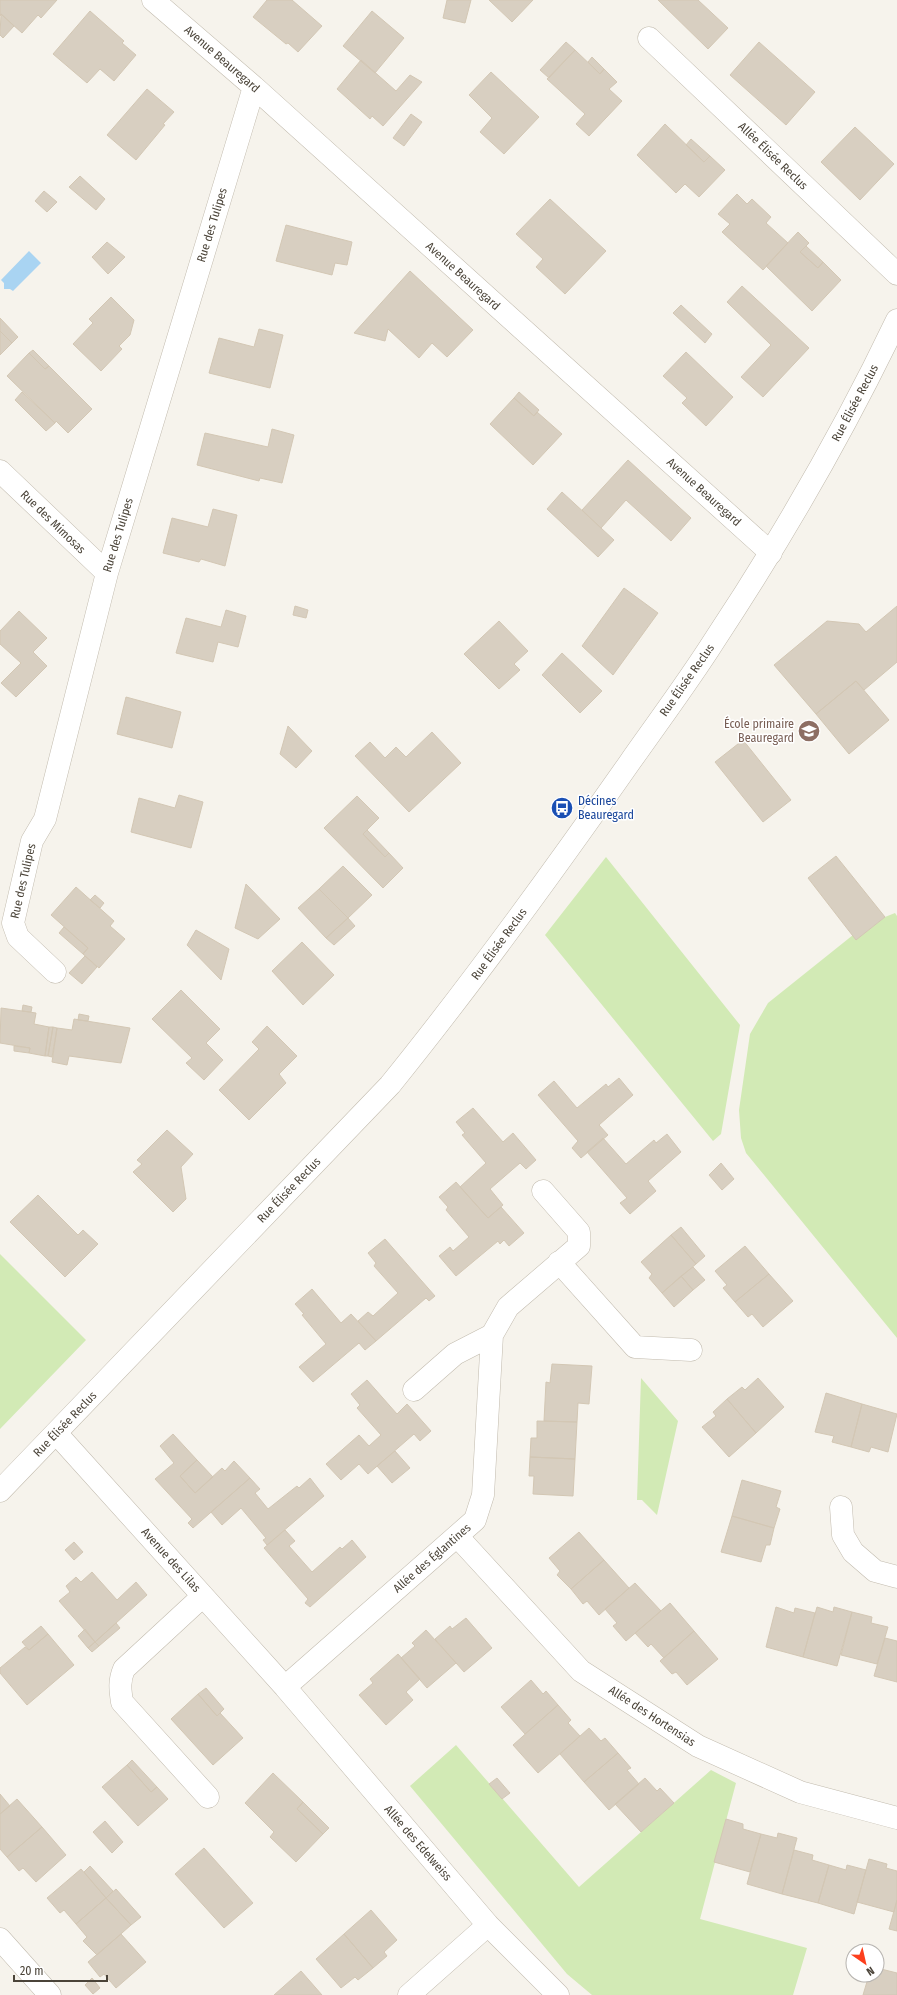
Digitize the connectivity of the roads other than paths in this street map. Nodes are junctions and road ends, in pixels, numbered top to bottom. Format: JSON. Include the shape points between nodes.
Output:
{"nodes":[{"id":1,"x":153,"y":0,"type":"edge"},
{"id":2,"x":649,"y":38,"type":"dead end"},
{"id":3,"x":254,"y":87,"type":"junction"},
{"id":4,"x":897,"y":274,"type":"edge"},
{"id":5,"x":897,"y":320,"type":"edge"},
{"id":6,"x":0,"y":471,"type":"edge"},
{"id":7,"x":771,"y":553,"type":"junction"},
{"id":8,"x":107,"y":573,"type":"junction"},
{"id":9,"x":55,"y":972,"type":"dead end"},
{"id":10,"x":543,"y":1191,"type":"dead end"},
{"id":11,"x":559,"y":1262,"type":"junction"},
{"id":12,"x":492,"y":1335,"type":"junction"},
{"id":13,"x":691,"y":1350,"type":"dead end"},
{"id":14,"x":414,"y":1390,"type":"dead end"},
{"id":15,"x":56,"y":1433,"type":"junction"},
{"id":16,"x":0,"y":1491,"type":"edge"},
{"id":17,"x":841,"y":1507,"type":"dead end"},
{"id":18,"x":457,"y":1536,"type":"junction"},
{"id":19,"x":897,"y":1577,"type":"edge"},
{"id":20,"x":203,"y":1596,"type":"junction"},
{"id":21,"x":285,"y":1687,"type":"junction"},
{"id":22,"x":208,"y":1798,"type":"dead end"},
{"id":23,"x":897,"y":1818,"type":"edge"},
{"id":24,"x":488,"y":1925,"type":"junction"},
{"id":25,"x":0,"y":1939,"type":"edge"},
{"id":26,"x":50,"y":1995,"type":"edge"},
{"id":27,"x":409,"y":1995,"type":"edge"},
{"id":28,"x":558,"y":1995,"type":"edge"}],
"edges":[{"from":1,"to":3,"type":"street","name":"Avenue Beauregard"},
{"from":2,"to":4,"type":"street","name":"Allée Élisée Reclus"},
{"from":3,"to":7,"type":"street","name":"Avenue Beauregard"},
{"from":3,"to":8,"type":"street","name":"Rue des Tulipes"},
{"from":5,"to":7,"type":"street","name":"Rue Élisée Reclus","via":[[822,465]]},
{"from":6,"to":8,"type":"street","name":"Rue des Mimosas"},
{"from":7,"to":15,"type":"street","name":"Rue Élisée Reclus","via":[[713,643],[585,826],[443,1020],[400,1073]]},
{"from":8,"to":9,"type":"street","name":"Rue des Tulipes","via":[[45,819],[32,841],[13,923],[18,937]]},
{"from":10,"to":11,"type":"street","name":"Allée des Églantines","via":[[579,1232],[579,1246]]},
{"from":11,"to":12,"type":"street","name":"Allée des Églantines","via":[[508,1307]]},
{"from":11,"to":13,"type":"street","via":[[635,1348]]},
{"from":12,"to":14,"type":"street","via":[[455,1354]]},
{"from":12,"to":18,"type":"street","name":"Allée des Églantines","via":[[483,1495],[475,1520]]},
{"from":15,"to":16,"type":"street","name":"Rue Élisée Reclus"},
{"from":15,"to":20,"type":"street","name":"Avenue des Lilas"},
{"from":17,"to":19,"type":"street","via":[[843,1535],[853,1552],[875,1571]]},
{"from":18,"to":21,"type":"street","name":"Allée des Églantines"},
{"from":18,"to":23,"type":"street","name":"Allée des Hortensias","via":[[581,1671],[692,1742],[800,1792]]},
{"from":20,"to":21,"type":"street","name":"Avenue des Lilas"},
{"from":20,"to":22,"type":"street","via":[[124,1669],[119,1680],[119,1688],[122,1702]]},
{"from":21,"to":24,"type":"street","name":"Allée des Edelweiss"},
{"from":24,"to":27,"type":"street"},
{"from":24,"to":28,"type":"street","name":"Allée des Edelweiss"},
{"from":25,"to":26,"type":"street"}]}
